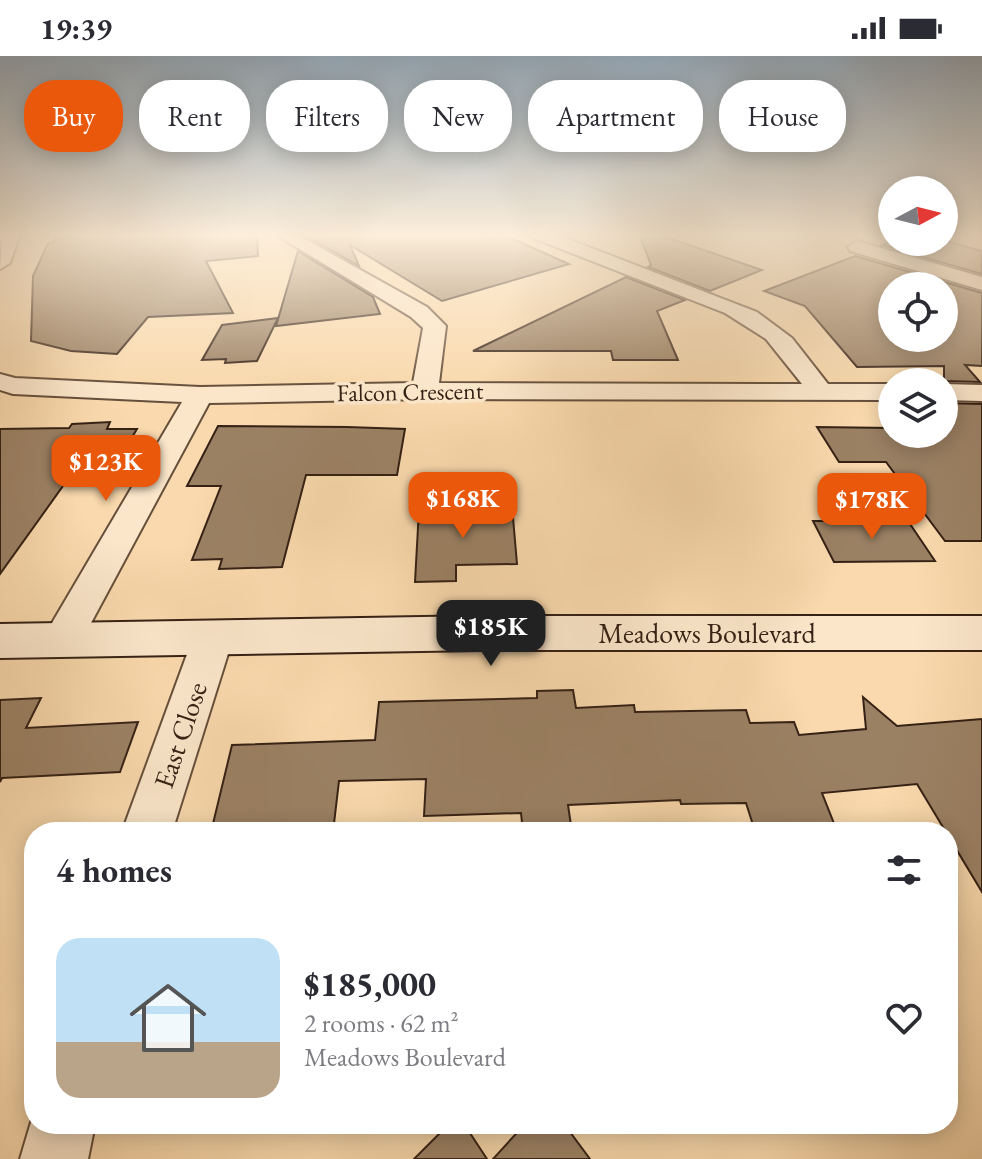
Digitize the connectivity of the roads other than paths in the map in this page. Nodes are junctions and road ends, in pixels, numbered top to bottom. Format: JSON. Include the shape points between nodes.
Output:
{"nodes":[{"id":1,"x":373,"y":285,"type":"edge"},
{"id":2,"x":674,"y":285,"type":"edge"},
{"id":3,"x":0,"y":382,"type":"edge"},
{"id":4,"x":425,"y":391,"type":"junction"},
{"id":5,"x":820,"y":391,"type":"junction"},
{"id":6,"x":878,"y":392,"type":"edge"},
{"id":7,"x":958,"y":392,"type":"edge"},
{"id":8,"x":982,"y":393,"type":"edge"},
{"id":9,"x":200,"y":395,"type":"junction"},
{"id":10,"x":982,"y":633,"type":"edge"},
{"id":11,"x":213,"y":638,"type":"junction"},
{"id":12,"x":62,"y":640,"type":"junction"},
{"id":13,"x":0,"y":641,"type":"edge"},
{"id":14,"x":150,"y":822,"type":"edge"},
{"id":15,"x":60,"y":1134,"type":"edge"},
{"id":16,"x":54,"y":1159,"type":"edge"}],
"edges":[{"from":1,"to":4,"type":"street","via":[[435,326]]},
{"from":2,"to":5,"type":"street","via":[[763,323],[782,338]]},
{"from":3,"to":9,"type":"street","name":"Falcon Crescent"},
{"from":4,"to":5,"type":"street","name":"Falcon Crescent"},
{"from":4,"to":9,"type":"street","name":"Falcon Crescent"},
{"from":5,"to":6,"type":"street","name":"Falcon Crescent"},
{"from":7,"to":8,"type":"street"},
{"from":9,"to":12,"type":"street"},
{"from":10,"to":11,"type":"street","name":"Meadows Boulevard"},
{"from":11,"to":12,"type":"street","name":"Meadows Boulevard"},
{"from":11,"to":14,"type":"street","name":"East Close"},
{"from":12,"to":13,"type":"street","name":"Meadows Boulevard"},
{"from":15,"to":16,"type":"street"}]}
